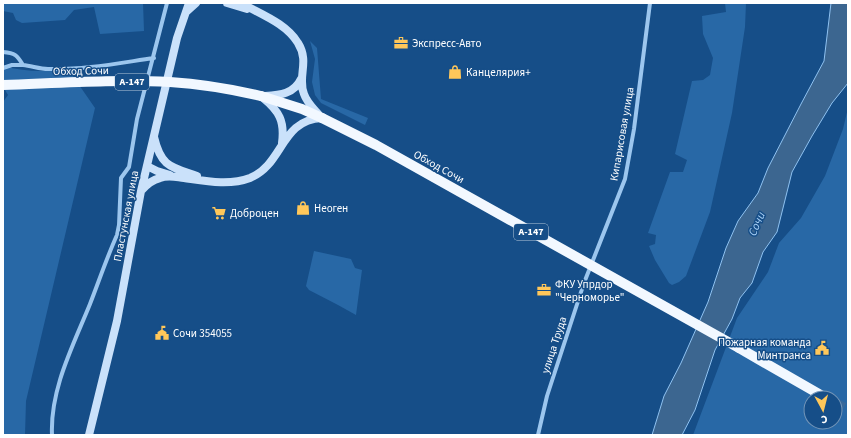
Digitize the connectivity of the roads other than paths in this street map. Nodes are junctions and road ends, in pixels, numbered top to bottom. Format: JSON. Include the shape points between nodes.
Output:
{"nodes":[{"id":1,"x":167,"y":3,"type":"edge"},
{"id":2,"x":189,"y":3,"type":"edge"},
{"id":3,"x":196,"y":3,"type":"edge"},
{"id":4,"x":227,"y":3,"type":"edge"},
{"id":5,"x":241,"y":3,"type":"edge"},
{"id":6,"x":650,"y":3,"type":"edge"},
{"id":7,"x":253,"y":11,"type":"junction"},
{"id":8,"x":186,"y":13,"type":"junction"},
{"id":9,"x":3,"y":52,"type":"edge"},
{"id":10,"x":154,"y":58,"type":"junction"},
{"id":11,"x":23,"y":65,"type":"junction"},
{"id":12,"x":3,"y":68,"type":"edge"},
{"id":13,"x":303,"y":76,"type":"junction"},
{"id":14,"x":3,"y":85,"type":"edge"},
{"id":15,"x":261,"y":96,"type":"junction"},
{"id":16,"x":322,"y":118,"type":"junction"},
{"id":17,"x":154,"y":135,"type":"junction"},
{"id":18,"x":282,"y":144,"type":"junction"},
{"id":19,"x":147,"y":166,"type":"junction"},
{"id":20,"x":173,"y":172,"type":"junction"},
{"id":21,"x":141,"y":191,"type":"junction"},
{"id":22,"x":592,"y":263,"type":"joint"},
{"id":23,"x":812,"y":390,"type":"edge"},
{"id":24,"x":52,"y":435,"type":"edge"},
{"id":25,"x":89,"y":435,"type":"edge"},
{"id":26,"x":538,"y":435,"type":"edge"}],
"edges":[{"from":1,"to":10,"type":"street"},
{"from":2,"to":8,"type":"main road","name":"Пластунская улица"},
{"from":3,"to":8,"type":"main road"},
{"from":4,"to":7,"type":"main road","number":"А-147"},
{"from":5,"to":7,"type":"main road","number":"А-147"},
{"from":6,"to":22,"type":"street","name":"Кипарисовая улица","via":[[625,179]]},
{"from":7,"to":13,"type":"main road","number":"А-147","via":[[279,24],[299,44],[304,59]]},
{"from":8,"to":17,"type":"main road","name":"Пластунская улица","via":[[177,38]]},
{"from":9,"to":11,"type":"street","via":[[18,56]]},
{"from":10,"to":11,"type":"street","via":[[68,69]]},
{"from":10,"to":24,"type":"street","via":[[137,119],[129,167],[121,178],[117,235],[58,386],[54,402]]},
{"from":11,"to":12,"type":"street"},
{"from":13,"to":15,"type":"main road","number":"А-147","via":[[297,86],[285,94]]},
{"from":13,"to":16,"type":"main road","number":"А-147","via":[[304,94]]},
{"from":14,"to":15,"type":"highway","name":"Обход Сочи","number":"А-147","bridge":true,"via":[[171,82],[232,89]]},
{"from":15,"to":16,"type":"highway","name":"Обход Сочи","number":"А-147"},
{"from":15,"to":18,"type":"main road","number":"А-147","via":[[273,106],[281,118],[284,134]]},
{"from":16,"to":18,"type":"main road","number":"А-147","via":[[301,124]]},
{"from":16,"to":23,"type":"highway","name":"Обход Сочи","number":"А-147","bridge":true,"via":[[376,145]]},
{"from":17,"to":19,"type":"main road","name":"Пластунская улица"},
{"from":17,"to":20,"type":"main road","number":"А-147","via":[[160,155]]},
{"from":18,"to":20,"type":"main road","number":"А-147","via":[[270,164],[241,181],[207,180]]},
{"from":19,"to":20,"type":"main road","number":"А-147"},
{"from":19,"to":21,"type":"main road","name":"Пластунская улица"},
{"from":20,"to":21,"type":"main road","via":[[149,183]]},
{"from":21,"to":25,"type":"main road","name":"Пластунская улица","via":[[117,321]]},
{"from":22,"to":26,"type":"street","name":"улица Труда","via":[[547,396]]}]}
